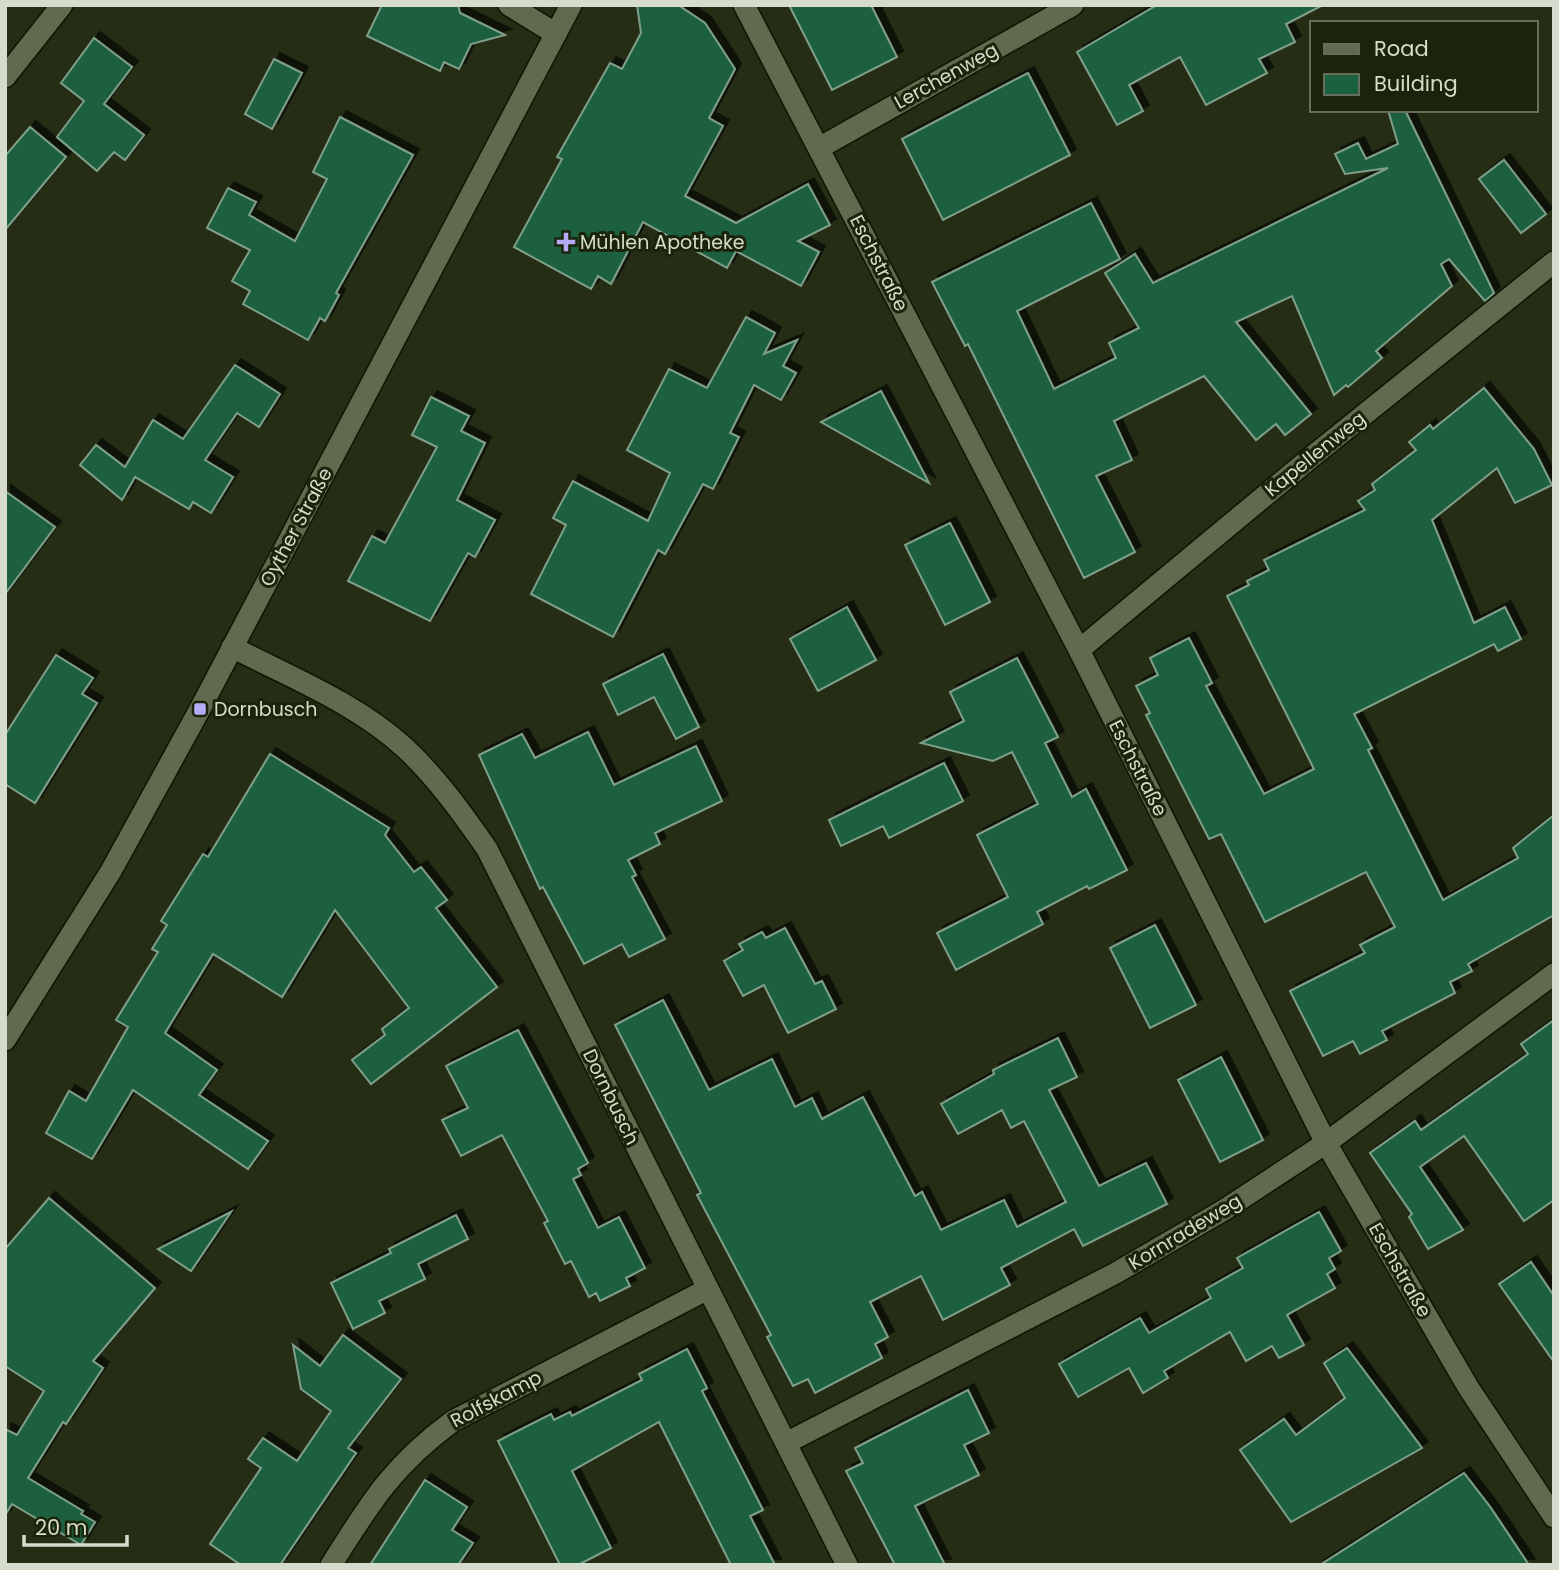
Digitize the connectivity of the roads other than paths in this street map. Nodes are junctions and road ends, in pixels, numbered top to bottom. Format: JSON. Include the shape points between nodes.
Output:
{"nodes":[{"id":1,"x":62,"y":5,"type":"edge"},
{"id":2,"x":509,"y":5,"type":"edge"},
{"id":3,"x":571,"y":5,"type":"edge"},
{"id":4,"x":744,"y":5,"type":"edge"},
{"id":5,"x":1073,"y":5,"type":"edge"},
{"id":6,"x":556,"y":34,"type":"junction"},
{"id":7,"x":5,"y":76,"type":"edge"},
{"id":8,"x":819,"y":148,"type":"junction"},
{"id":9,"x":1554,"y":262,"type":"edge"},
{"id":10,"x":232,"y":647,"type":"junction"},
{"id":11,"x":1079,"y":650,"type":"junction"},
{"id":12,"x":1554,"y":974,"type":"edge"},
{"id":13,"x":8,"y":1030,"type":"edge"},
{"id":14,"x":1326,"y":1143,"type":"junction"},
{"id":15,"x":708,"y":1289,"type":"junction"},
{"id":16,"x":786,"y":1443,"type":"junction"},
{"id":17,"x":1554,"y":1517,"type":"edge"},
{"id":18,"x":331,"y":1565,"type":"edge"},
{"id":19,"x":847,"y":1565,"type":"edge"}],
"edges":[{"from":1,"to":7,"type":"street"},
{"from":2,"to":6,"type":"street"},
{"from":3,"to":6,"type":"street","name":"Oyther Straße"},
{"from":4,"to":8,"type":"street","name":"Eschstraße"},
{"from":5,"to":8,"type":"street","name":"Lerchenweg"},
{"from":6,"to":10,"type":"street","name":"Oyther Straße"},
{"from":8,"to":11,"type":"street","name":"Eschstraße"},
{"from":9,"to":11,"type":"street","name":"Kapellenweg"},
{"from":10,"to":13,"type":"street","name":"Oyther Straße","via":[[111,871]]},
{"from":10,"to":15,"type":"street","name":"Dornbusch","via":[[357,712],[404,747],[447,792],[487,849]]},
{"from":11,"to":14,"type":"street","name":"Eschstraße"},
{"from":12,"to":14,"type":"street","name":"Kornradeweg"},
{"from":14,"to":16,"type":"street","name":"Kornradeweg","via":[[1114,1274]]},
{"from":14,"to":17,"type":"street","name":"Eschstraße","via":[[1468,1387]]},
{"from":15,"to":16,"type":"street","name":"Dornbusch"},
{"from":15,"to":18,"type":"street","name":"Rolfskamp","via":[[453,1420],[417,1448],[377,1492]]},
{"from":16,"to":19,"type":"street","name":"Dornbusch"}]}
